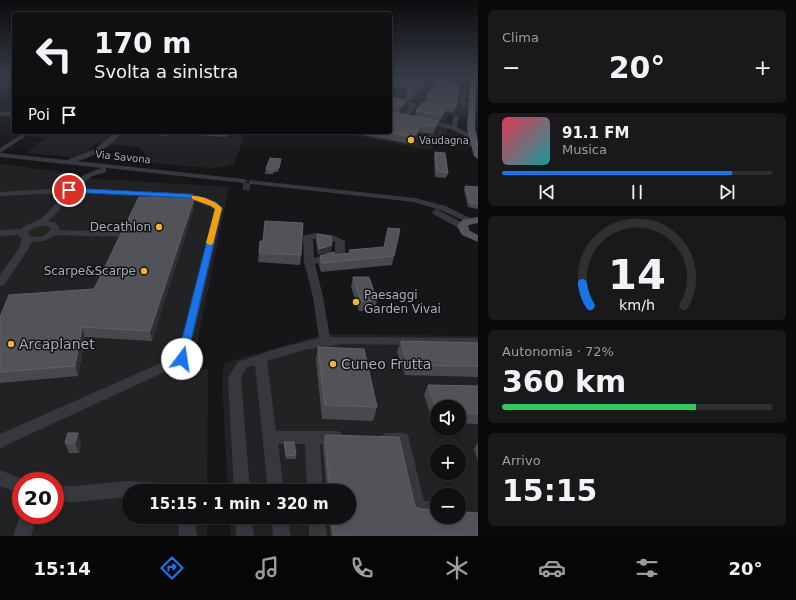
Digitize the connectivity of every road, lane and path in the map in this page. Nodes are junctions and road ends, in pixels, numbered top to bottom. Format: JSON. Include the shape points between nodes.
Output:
{"nodes":[{"id":1,"x":408,"y":103,"type":"edge"},
{"id":2,"x":472,"y":103,"type":"edge"},
{"id":3,"x":414,"y":104,"type":"junction"},
{"id":4,"x":422,"y":105,"type":"edge"},
{"id":5,"x":0,"y":113,"type":"edge"},
{"id":6,"x":12,"y":115,"type":"edge"},
{"id":7,"x":397,"y":117,"type":"edge"},
{"id":8,"x":456,"y":117,"type":"dead end"},
{"id":9,"x":411,"y":119,"type":"junction"},
{"id":10,"x":455,"y":127,"type":"junction"},
{"id":11,"x":470,"y":128,"type":"junction"},
{"id":12,"x":26,"y":134,"type":"edge"},
{"id":13,"x":118,"y":134,"type":"edge"},
{"id":14,"x":457,"y":140,"type":"dead end"},
{"id":15,"x":424,"y":141,"type":"dead end"},
{"id":16,"x":474,"y":142,"type":"junction"},
{"id":17,"x":101,"y":149,"type":"junction"},
{"id":18,"x":0,"y":151,"type":"edge"},
{"id":19,"x":0,"y":155,"type":"edge"},
{"id":20,"x":478,"y":156,"type":"edge"},
{"id":21,"x":0,"y":159,"type":"edge"},
{"id":22,"x":60,"y":164,"type":"junction"},
{"id":23,"x":104,"y":168,"type":"junction"},
{"id":24,"x":77,"y":175,"type":"junction"},
{"id":25,"x":250,"y":183,"type":"junction"},
{"id":26,"x":69,"y":190,"type":"junction"},
{"id":27,"x":0,"y":194,"type":"edge"},
{"id":28,"x":52,"y":214,"type":"junction"},
{"id":29,"x":471,"y":222,"type":"edge"},
{"id":30,"x":38,"y":224,"type":"junction"},
{"id":31,"x":54,"y":228,"type":"junction"},
{"id":32,"x":27,"y":233,"type":"junction"},
{"id":33,"x":2,"y":235,"type":"edge"},
{"id":34,"x":119,"y":235,"type":"edge"},
{"id":35,"x":40,"y":239,"type":"junction"},
{"id":36,"x":478,"y":239,"type":"edge"},
{"id":37,"x":19,"y":254,"type":"junction"},
{"id":38,"x":309,"y":264,"type":"dead end"},
{"id":39,"x":0,"y":283,"type":"edge"},
{"id":40,"x":325,"y":341,"type":"junction"},
{"id":41,"x":478,"y":342,"type":"edge"},
{"id":42,"x":260,"y":358,"type":"junction"},
{"id":43,"x":270,"y":437,"type":"junction"},
{"id":44,"x":312,"y":437,"type":"junction"},
{"id":45,"x":350,"y":438,"type":"edge"},
{"id":46,"x":373,"y":439,"type":"edge"},
{"id":47,"x":0,"y":441,"type":"edge"},
{"id":48,"x":0,"y":478,"type":"edge"},
{"id":49,"x":12,"y":483,"type":"edge"},
{"id":50,"x":242,"y":484,"type":"edge"},
{"id":51,"x":275,"y":484,"type":"edge"},
{"id":52,"x":315,"y":484,"type":"edge"},
{"id":53,"x":122,"y":490,"type":"edge"},
{"id":54,"x":64,"y":493,"type":"edge"},
{"id":55,"x":430,"y":510,"type":"edge"},
{"id":56,"x":26,"y":524,"type":"edge"},
{"id":57,"x":187,"y":524,"type":"edge"},
{"id":58,"x":244,"y":524,"type":"edge"},
{"id":59,"x":281,"y":524,"type":"edge"},
{"id":60,"x":317,"y":524,"type":"edge"},
{"id":61,"x":22,"y":536,"type":"edge"},
{"id":62,"x":188,"y":536,"type":"edge"},
{"id":63,"x":245,"y":536,"type":"edge"},
{"id":64,"x":282,"y":536,"type":"edge"},
{"id":65,"x":318,"y":536,"type":"edge"}],
"edges":[{"from":1,"to":3,"type":"street"},
{"from":2,"to":11,"type":"main road"},
{"from":3,"to":4,"type":"street"},
{"from":3,"to":9,"type":"street"},
{"from":5,"to":6,"type":"street"},
{"from":7,"to":9,"type":"street"},
{"from":8,"to":10,"type":"street"},
{"from":9,"to":10,"type":"street"},
{"from":10,"to":11,"type":"street"},
{"from":10,"to":14,"type":"street"},
{"from":10,"to":16,"type":"street"},
{"from":11,"to":16,"type":"main road"},
{"from":12,"to":18,"type":"street"},
{"from":13,"to":17,"type":"street"},
{"from":15,"to":16,"type":"street","via":[[429,137]]},
{"from":16,"to":20,"type":"main road"},
{"from":17,"to":22,"type":"street"},
{"from":17,"to":23,"type":"street","via":[[99,160]]},
{"from":19,"to":22,"type":"street","name":"Via Savona"},
{"from":21,"to":22,"type":"street","name":"Via Savona"},
{"from":22,"to":23,"type":"street","name":"Via Savona"},
{"from":22,"to":24,"type":"street"},
{"from":23,"to":24,"type":"street","via":[[87,175]]},
{"from":23,"to":25,"type":"street","name":"Via Savona"},
{"from":24,"to":26,"type":"street"},
{"from":25,"to":29,"type":"street","name":"Via Savona","via":[[410,204]]},
{"from":25,"to":29,"type":"street","via":[[408,195],[446,204],[466,212]]},
{"from":26,"to":27,"type":"street"},
{"from":26,"to":28,"type":"street"},
{"from":26,"to":47,"type":"street","via":[[190,196],[219,208],[182,359]]},
{"from":28,"to":30,"type":"street"},
{"from":28,"to":31,"type":"street"},
{"from":29,"to":36,"type":"main road","via":[[466,233]]},
{"from":30,"to":31,"type":"street"},
{"from":30,"to":32,"type":"street"},
{"from":31,"to":34,"type":"street","via":[[66,232]]},
{"from":31,"to":35,"type":"street","via":[[49,236]]},
{"from":32,"to":33,"type":"street"},
{"from":32,"to":35,"type":"street"},
{"from":32,"to":37,"type":"street"},
{"from":35,"to":37,"type":"street"},
{"from":37,"to":39,"type":"street"},
{"from":38,"to":40,"type":"street","via":[[318,297]]},
{"from":40,"to":41,"type":"street"},
{"from":40,"to":42,"type":"street"},
{"from":42,"to":43,"type":"street"},
{"from":42,"to":50,"type":"street","via":[[242,365],[234,378]]},
{"from":43,"to":44,"type":"street"},
{"from":43,"to":51,"type":"street"},
{"from":44,"to":45,"type":"street"},
{"from":44,"to":52,"type":"street"},
{"from":46,"to":55,"type":"street","via":[[403,440],[417,509]]},
{"from":48,"to":49,"type":"street"},
{"from":53,"to":54,"type":"street"},
{"from":56,"to":61,"type":"street"},
{"from":57,"to":62,"type":"street"},
{"from":58,"to":63,"type":"street"},
{"from":59,"to":64,"type":"street"},
{"from":60,"to":65,"type":"street"}]}
